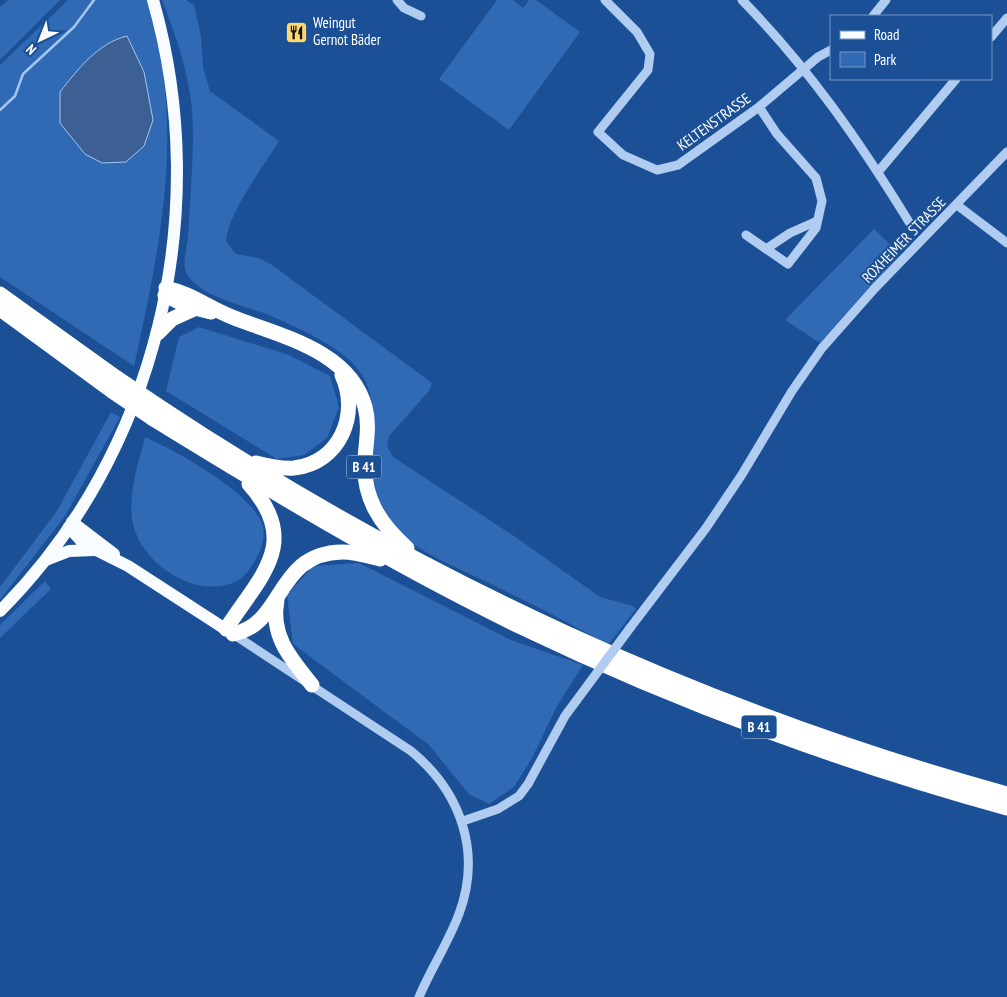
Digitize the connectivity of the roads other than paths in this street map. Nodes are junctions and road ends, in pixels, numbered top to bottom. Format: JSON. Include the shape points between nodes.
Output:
{"nodes":[{"id":1,"x":397,"y":0,"type":"edge"},
{"id":2,"x":605,"y":0,"type":"edge"},
{"id":3,"x":742,"y":0,"type":"edge"},
{"id":4,"x":886,"y":0,"type":"edge"},
{"id":5,"x":155,"y":6,"type":"edge"},
{"id":6,"x":875,"y":15,"type":"edge"},
{"id":7,"x":421,"y":16,"type":"dead end"},
{"id":8,"x":1007,"y":18,"type":"edge"},
{"id":9,"x":992,"y":36,"type":"edge"},
{"id":10,"x":830,"y":51,"type":"edge"},
{"id":11,"x":804,"y":69,"type":"junction"},
{"id":12,"x":955,"y":80,"type":"edge"},
{"id":13,"x":759,"y":107,"type":"junction"},
{"id":14,"x":1007,"y":152,"type":"edge"},
{"id":15,"x":878,"y":172,"type":"junction"},
{"id":16,"x":957,"y":205,"type":"junction"},
{"id":17,"x":817,"y":221,"type":"junction"},
{"id":18,"x":908,"y":222,"type":"dead end"},
{"id":19,"x":746,"y":235,"type":"dead end"},
{"id":20,"x":1007,"y":243,"type":"edge"},
{"id":21,"x":766,"y":249,"type":"junction"},
{"id":22,"x":166,"y":291,"type":"junction"},
{"id":23,"x":0,"y":294,"type":"edge"},
{"id":24,"x":0,"y":309,"type":"edge"},
{"id":25,"x":194,"y":309,"type":"junction"},
{"id":26,"x":230,"y":316,"type":"junction"},
{"id":27,"x":158,"y":333,"type":"junction"},
{"id":28,"x":330,"y":360,"type":"junction"},
{"id":29,"x":114,"y":385,"type":"junction"},
{"id":30,"x":241,"y":467,"type":"junction"},
{"id":31,"x":70,"y":524,"type":"junction"},
{"id":32,"x":96,"y":551,"type":"junction"},
{"id":33,"x":46,"y":560,"type":"junction"},
{"id":34,"x":394,"y":562,"type":"junction"},
{"id":35,"x":427,"y":565,"type":"junction"},
{"id":36,"x":128,"y":566,"type":"junction"},
{"id":37,"x":279,"y":593,"type":"junction"},
{"id":38,"x":0,"y":611,"type":"edge"},
{"id":39,"x":229,"y":632,"type":"junction"},
{"id":40,"x":312,"y":685,"type":"junction"},
{"id":41,"x":1007,"y":794,"type":"edge"},
{"id":42,"x":1007,"y":808,"type":"edge"},
{"id":43,"x":463,"y":822,"type":"junction"},
{"id":44,"x":419,"y":997,"type":"edge"}],
"edges":[{"from":1,"to":7,"type":"street","via":[[404,8]]},
{"from":2,"to":13,"type":"street","name":"KELTENSTRASSE","via":[[637,32],[650,54],[648,70],[598,132],[623,155],[657,170],[678,165]]},
{"from":3,"to":11,"type":"street"},
{"from":4,"to":6,"type":"street"},
{"from":5,"to":22,"type":"main road","via":[[167,53],[178,147],[173,245]]},
{"from":8,"to":9,"type":"street"},
{"from":10,"to":11,"type":"street","name":"KELTENSTRASSE"},
{"from":11,"to":13,"type":"street","name":"KELTENSTRASSE"},
{"from":11,"to":15,"type":"street"},
{"from":12,"to":15,"type":"street"},
{"from":13,"to":17,"type":"street","via":[[777,134],[816,178],[822,201]]},
{"from":14,"to":16,"type":"street","name":"ROXHEIMER STRASSE"},
{"from":15,"to":18,"type":"street"},
{"from":16,"to":20,"type":"street"},
{"from":16,"to":43,"type":"street","name":"ROXHEIMER STRASSE","bridge":true,"via":[[875,288],[822,348],[706,528],[565,716],[519,796],[498,809]]},
{"from":17,"to":21,"type":"street"},
{"from":17,"to":21,"type":"street","via":[[816,228],[788,264]]},
{"from":19,"to":21,"type":"street"},
{"from":22,"to":25,"type":"highway"},
{"from":22,"to":26,"type":"highway","via":[[186,294]]},
{"from":22,"to":27,"type":"main road"},
{"from":23,"to":29,"type":"highway","number":"B 41"},
{"from":24,"to":29,"type":"highway","number":"B 41"},
{"from":25,"to":26,"type":"highway"},
{"from":25,"to":27,"type":"highway","via":[[172,319]]},
{"from":26,"to":28,"type":"highway","via":[[305,346]]},
{"from":27,"to":31,"type":"main road","via":[[142,385],[114,452]]},
{"from":28,"to":30,"type":"highway","number":"B 41","via":[[346,383],[349,402],[348,420],[335,445],[313,462],[295,468]]},
{"from":28,"to":35,"type":"highway","number":"B 41","via":[[351,379],[364,404],[368,433],[364,475],[375,511],[393,535]]},
{"from":29,"to":30,"type":"highway","number":"B 41","bridge":true},
{"from":30,"to":34,"type":"highway","number":"B 41"},
{"from":30,"to":35,"type":"highway","number":"B 41"},
{"from":30,"to":39,"type":"highway","number":"B 41","via":[[266,505],[273,521],[275,540],[266,569]]},
{"from":31,"to":32,"type":"main road","via":[[79,539]]},
{"from":31,"to":33,"type":"main road"},
{"from":31,"to":36,"type":"main road"},
{"from":32,"to":33,"type":"main road","via":[[69,551]]},
{"from":32,"to":36,"type":"main road"},
{"from":33,"to":38,"type":"main road"},
{"from":34,"to":37,"type":"highway","number":"B 41","via":[[350,553],[325,555],[294,572]]},
{"from":34,"to":42,"type":"highway","number":"B 41","via":[[519,626],[670,692],[852,761]]},
{"from":35,"to":41,"type":"highway","number":"B 41","via":[[550,625],[679,681],[858,748]]},
{"from":36,"to":39,"type":"main road"},
{"from":37,"to":39,"type":"highway","number":"B 41","via":[[259,623],[247,631]]},
{"from":37,"to":40,"type":"highway","number":"B 41","via":[[276,614],[279,636],[289,657]]},
{"from":39,"to":40,"type":"street"},
{"from":40,"to":43,"type":"street","via":[[420,758],[444,785]]},
{"from":43,"to":44,"type":"street","via":[[468,855],[464,897]]}]}
